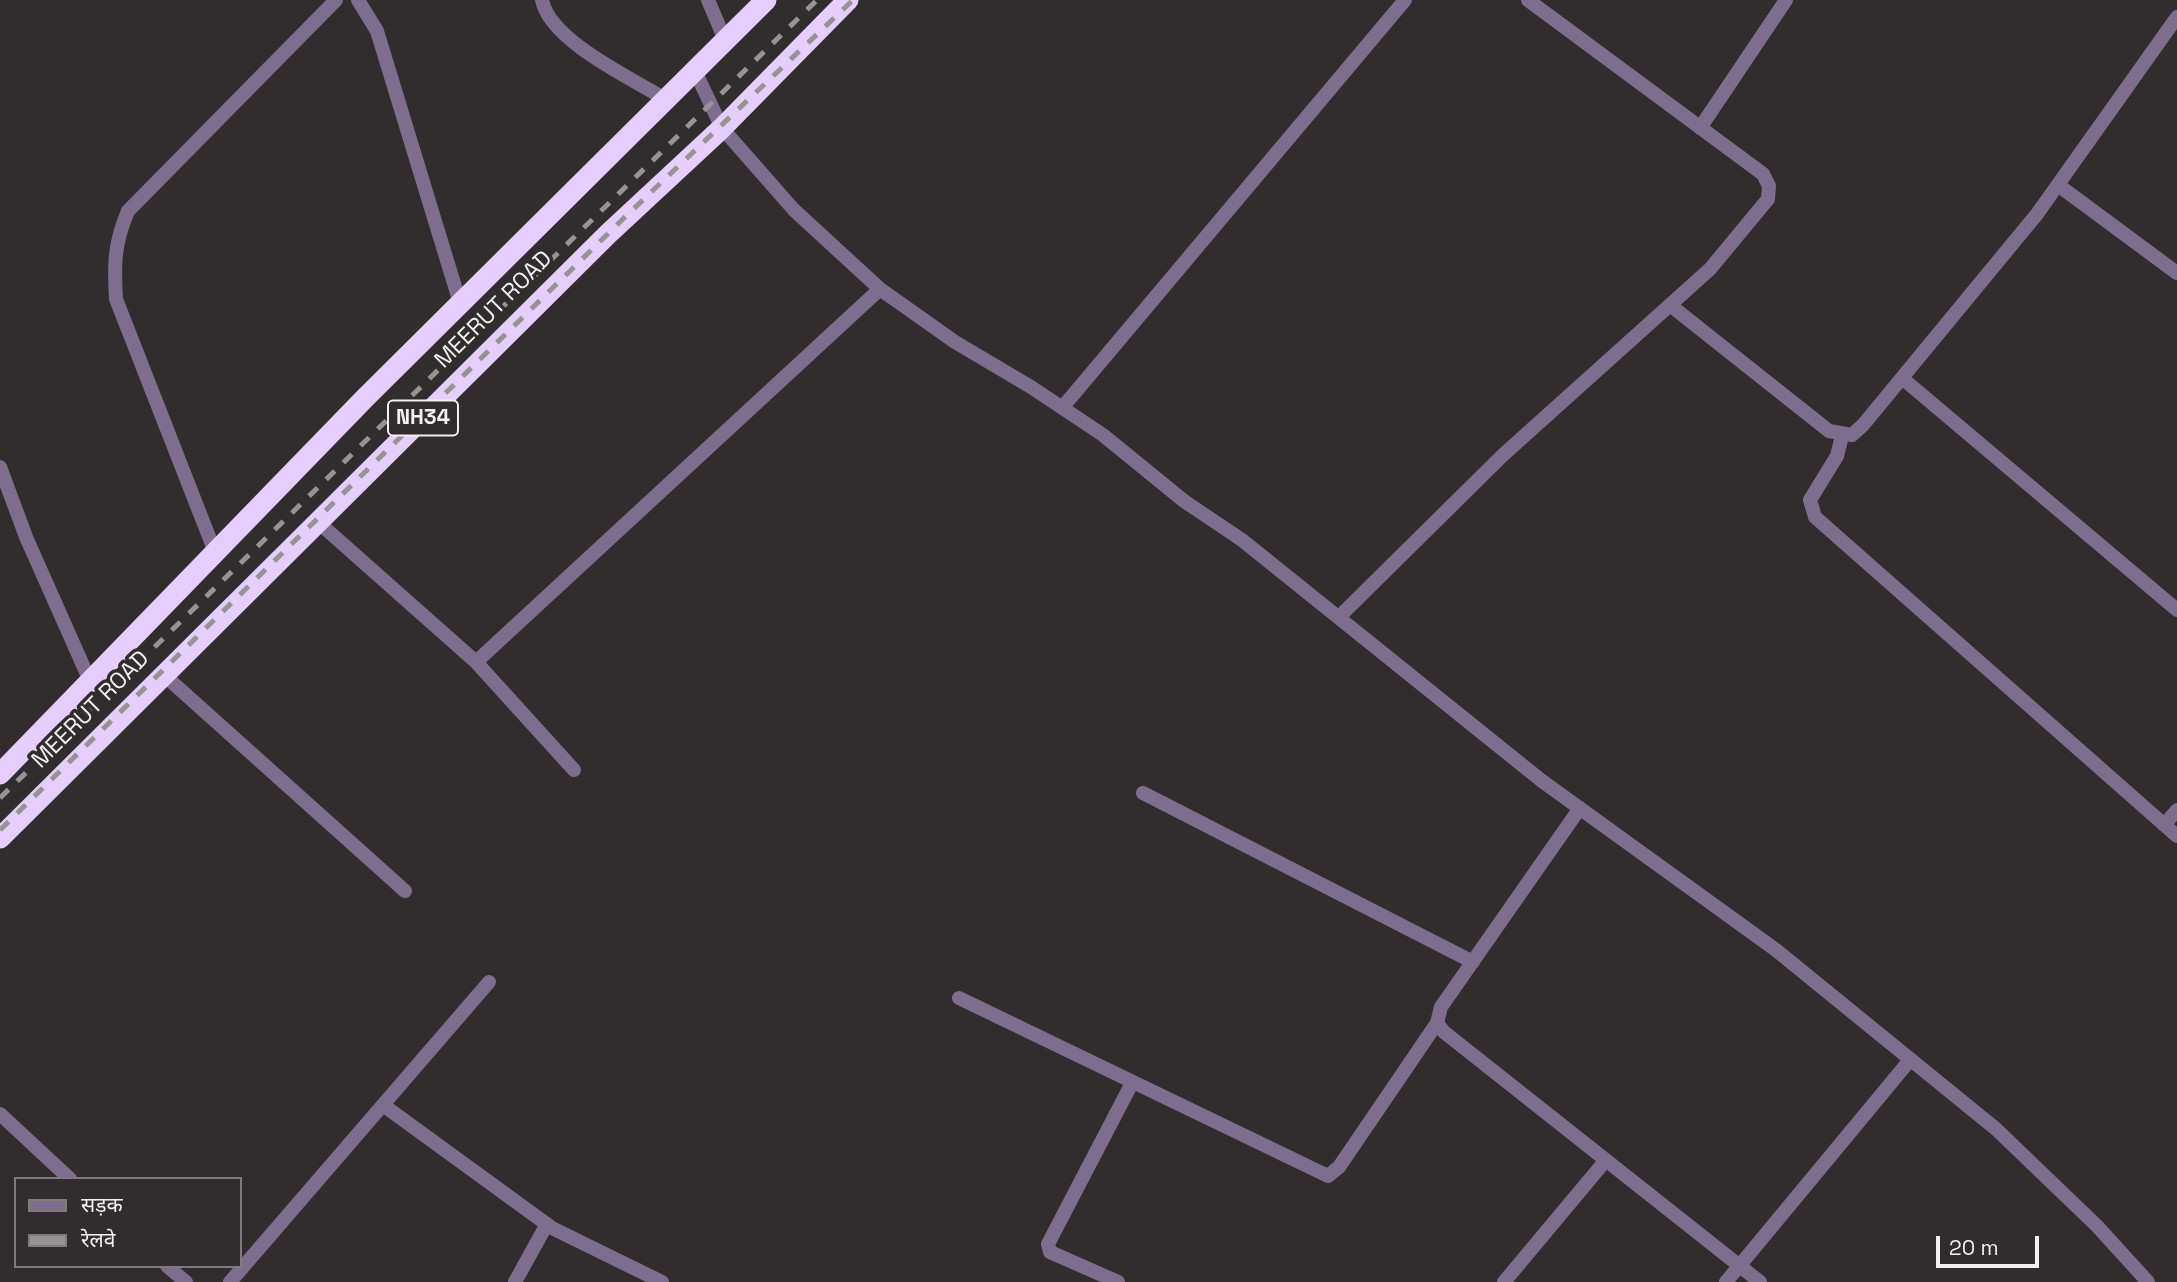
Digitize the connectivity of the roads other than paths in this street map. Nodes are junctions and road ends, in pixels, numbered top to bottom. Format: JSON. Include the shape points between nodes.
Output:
{"nodes":[{"id":1,"x":336,"y":0,"type":"edge"},
{"id":2,"x":358,"y":0,"type":"edge"},
{"id":3,"x":542,"y":0,"type":"edge"},
{"id":4,"x":708,"y":0,"type":"edge"},
{"id":5,"x":765,"y":0,"type":"edge"},
{"id":6,"x":848,"y":0,"type":"edge"},
{"id":7,"x":1405,"y":0,"type":"edge"},
{"id":8,"x":1528,"y":0,"type":"edge"},
{"id":9,"x":1786,"y":0,"type":"edge"},
{"id":10,"x":2177,"y":17,"type":"edge"},
{"id":11,"x":725,"y":40,"type":"junction"},
{"id":12,"x":695,"y":71,"type":"junction"},
{"id":13,"x":666,"y":99,"type":"junction"},
{"id":14,"x":722,"y":128,"type":"junction"},
{"id":15,"x":1700,"y":128,"type":"junction"},
{"id":16,"x":2058,"y":186,"type":"junction"},
{"id":17,"x":2177,"y":273,"type":"edge"},
{"id":18,"x":880,"y":289,"type":"junction"},
{"id":19,"x":460,"y":303,"type":"junction"},
{"id":20,"x":1670,"y":305,"type":"junction"},
{"id":21,"x":1902,"y":378,"type":"junction"},
{"id":22,"x":1062,"y":408,"type":"junction"},
{"id":23,"x":1842,"y":436,"type":"junction"},
{"id":24,"x":0,"y":467,"type":"edge"},
{"id":25,"x":318,"y":522,"type":"junction"},
{"id":26,"x":215,"y":552,"type":"junction"},
{"id":27,"x":2177,"y":610,"type":"edge"},
{"id":28,"x":1339,"y":617,"type":"junction"},
{"id":29,"x":476,"y":662,"type":"junction"},
{"id":30,"x":164,"y":675,"type":"junction"},
{"id":31,"x":90,"y":681,"type":"junction"},
{"id":32,"x":574,"y":770,"type":"dead end"},
{"id":33,"x":0,"y":774,"type":"edge"},
{"id":34,"x":1143,"y":793,"type":"dead end"},
{"id":35,"x":1580,"y":808,"type":"junction"},
{"id":36,"x":2177,"y":810,"type":"edge"},
{"id":37,"x":2164,"y":825,"type":"junction"},
{"id":38,"x":2177,"y":836,"type":"edge"},
{"id":39,"x":0,"y":838,"type":"edge"},
{"id":40,"x":405,"y":891,"type":"dead end"},
{"id":41,"x":1473,"y":962,"type":"junction"},
{"id":42,"x":489,"y":982,"type":"dead end"},
{"id":43,"x":959,"y":998,"type":"dead end"},
{"id":44,"x":1437,"y":1023,"type":"junction"},
{"id":45,"x":1910,"y":1060,"type":"junction"},
{"id":46,"x":1132,"y":1083,"type":"junction"},
{"id":47,"x":383,"y":1105,"type":"junction"},
{"id":48,"x":0,"y":1114,"type":"edge"},
{"id":49,"x":1606,"y":1160,"type":"junction"},
{"id":50,"x":68,"y":1177,"type":"edge"},
{"id":51,"x":547,"y":1224,"type":"junction"},
{"id":52,"x":1740,"y":1266,"type":"junction"},
{"id":53,"x":169,"y":1268,"type":"edge"},
{"id":54,"x":186,"y":1282,"type":"edge"},
{"id":55,"x":230,"y":1282,"type":"edge"},
{"id":56,"x":515,"y":1282,"type":"edge"},
{"id":57,"x":662,"y":1282,"type":"edge"},
{"id":58,"x":1118,"y":1282,"type":"edge"},
{"id":59,"x":1504,"y":1282,"type":"edge"},
{"id":60,"x":1726,"y":1282,"type":"edge"},
{"id":61,"x":1760,"y":1282,"type":"edge"},
{"id":62,"x":2148,"y":1282,"type":"edge"}],
"edges":[{"from":1,"to":26,"type":"street","via":[[128,211],[117,237],[116,299]]},
{"from":2,"to":19,"type":"street","via":[[377,31]]},
{"from":3,"to":13,"type":"street","via":[[554,25],[569,39]]},
{"from":4,"to":11,"type":"street"},
{"from":5,"to":11,"type":"highway","name":"MEERUT ROAD","number":"NH34"},
{"from":6,"to":14,"type":"highway","name":"MEERUT ROAD","number":"NH34"},
{"from":7,"to":22,"type":"street"},
{"from":8,"to":15,"type":"street"},
{"from":9,"to":15,"type":"street"},
{"from":10,"to":16,"type":"street"},
{"from":11,"to":12,"type":"highway","name":"MEERUT ROAD","number":"NH34"},
{"from":12,"to":13,"type":"highway","name":"MEERUT ROAD","number":"NH34"},
{"from":12,"to":14,"type":"street"},
{"from":13,"to":19,"type":"highway","name":"MEERUT ROAD","number":"NH34"},
{"from":14,"to":18,"type":"street","via":[[794,210]]},
{"from":14,"to":25,"type":"highway","name":"MEERUT ROAD","number":"NH34","via":[[607,234]]},
{"from":15,"to":20,"type":"street","via":[[1763,174],[1769,186],[1768,199],[1710,269]]},
{"from":16,"to":17,"type":"street"},
{"from":16,"to":21,"type":"street"},
{"from":18,"to":22,"type":"street"},
{"from":18,"to":29,"type":"street"},
{"from":19,"to":26,"type":"highway","name":"MEERUT ROAD","number":"NH34"},
{"from":20,"to":23,"type":"street","via":[[1829,432]]},
{"from":20,"to":28,"type":"street","via":[[1503,455]]},
{"from":21,"to":23,"type":"street","via":[[1863,425],[1852,435]]},
{"from":21,"to":27,"type":"street"},
{"from":22,"to":28,"type":"street"},
{"from":23,"to":37,"type":"street","via":[[1837,456],[1810,500],[1815,517]]},
{"from":24,"to":31,"type":"street"},
{"from":25,"to":29,"type":"street"},
{"from":25,"to":30,"type":"highway","name":"MEERUT ROAD","number":"NH34"},
{"from":26,"to":31,"type":"highway","name":"MEERUT ROAD","number":"NH34"},
{"from":28,"to":35,"type":"street"},
{"from":29,"to":32,"type":"street"},
{"from":30,"to":39,"type":"highway","name":"MEERUT ROAD","number":"NH34"},
{"from":30,"to":40,"type":"street"},
{"from":31,"to":33,"type":"highway","name":"MEERUT ROAD","number":"NH34"},
{"from":34,"to":41,"type":"street"},
{"from":35,"to":41,"type":"street"},
{"from":35,"to":45,"type":"street","via":[[1776,950]]},
{"from":36,"to":37,"type":"street"},
{"from":37,"to":38,"type":"street"},
{"from":41,"to":44,"type":"street","via":[[1441,1007]]},
{"from":42,"to":47,"type":"street"},
{"from":43,"to":46,"type":"street"},
{"from":44,"to":46,"type":"street","via":[[1339,1167],[1328,1176]]},
{"from":44,"to":49,"type":"street"},
{"from":45,"to":52,"type":"street"},
{"from":45,"to":62,"type":"street","via":[[1996,1129]]},
{"from":46,"to":58,"type":"street","via":[[1048,1244],[1050,1252]]},
{"from":47,"to":51,"type":"street"},
{"from":47,"to":55,"type":"street"},
{"from":48,"to":50,"type":"street"},
{"from":49,"to":52,"type":"street"},
{"from":49,"to":59,"type":"street"},
{"from":51,"to":56,"type":"street"},
{"from":51,"to":57,"type":"street"},
{"from":52,"to":60,"type":"street"},
{"from":52,"to":61,"type":"street"},
{"from":53,"to":54,"type":"street"}]}
